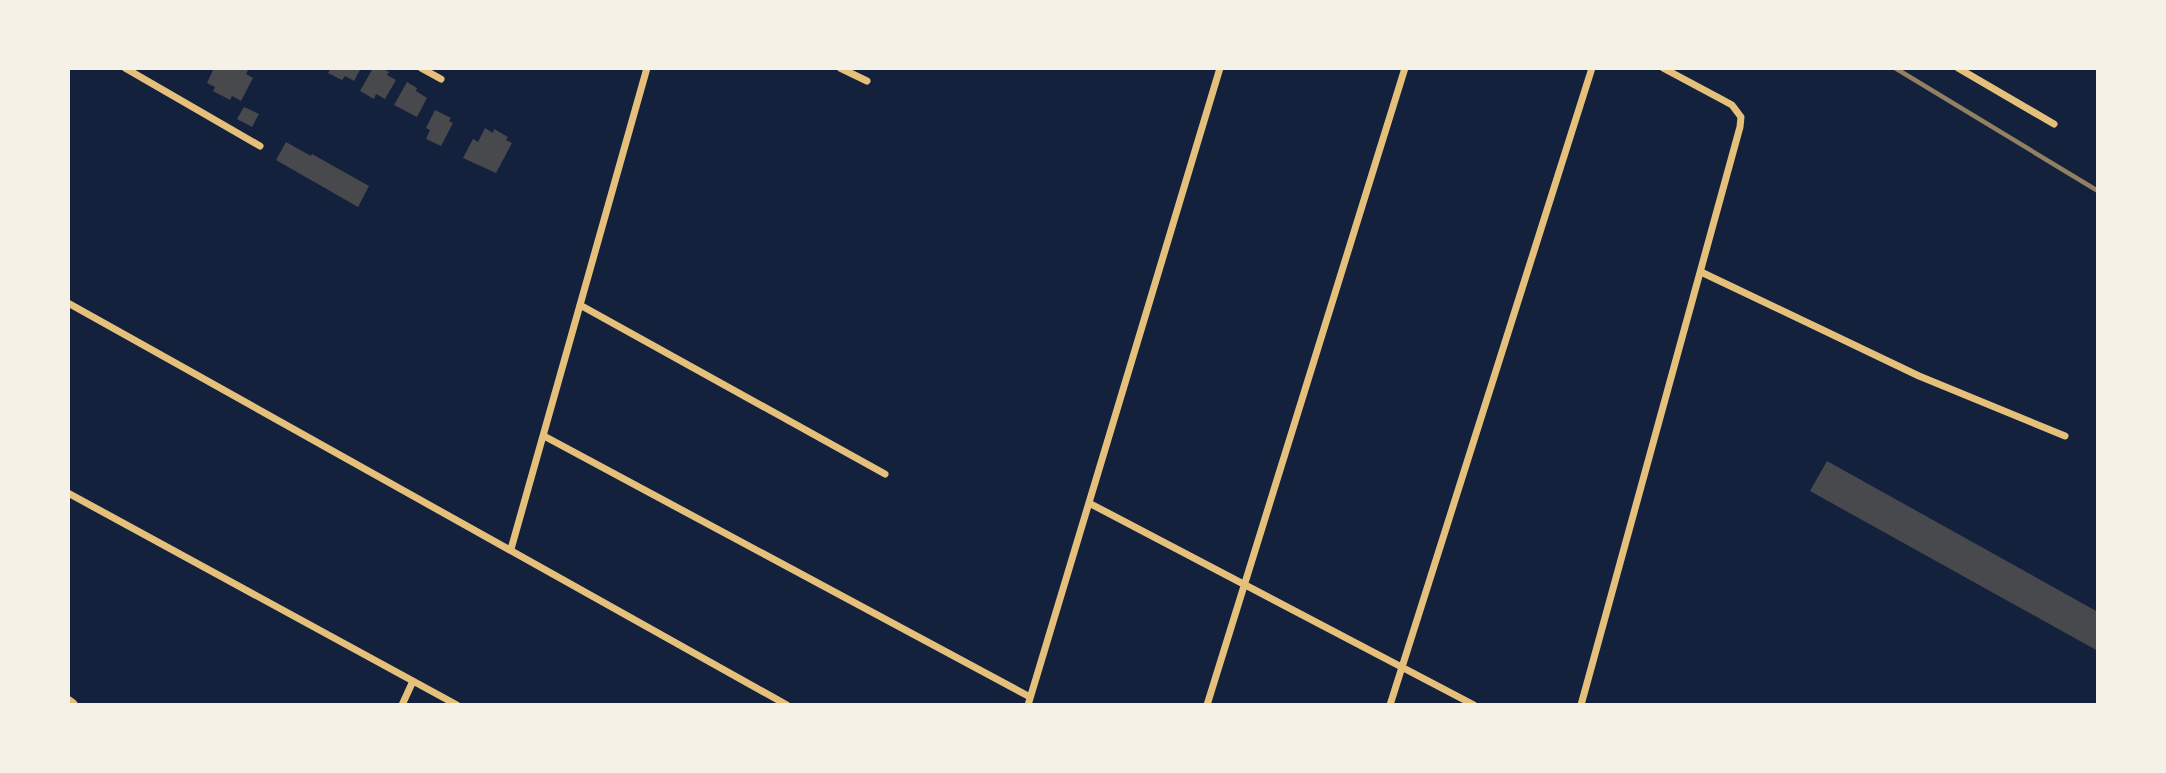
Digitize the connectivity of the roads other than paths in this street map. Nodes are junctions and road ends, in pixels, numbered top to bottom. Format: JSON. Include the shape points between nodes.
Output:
{"nodes":[{"id":1,"x":125,"y":68,"type":"edge"},
{"id":2,"x":421,"y":68,"type":"edge"},
{"id":3,"x":647,"y":68,"type":"edge"},
{"id":4,"x":840,"y":68,"type":"edge"},
{"id":5,"x":1220,"y":68,"type":"edge"},
{"id":6,"x":1405,"y":68,"type":"edge"},
{"id":7,"x":1592,"y":68,"type":"edge"},
{"id":8,"x":1663,"y":68,"type":"edge"},
{"id":9,"x":1958,"y":68,"type":"edge"},
{"id":10,"x":441,"y":79,"type":"dead end"},
{"id":11,"x":867,"y":82,"type":"dead end"},
{"id":12,"x":2054,"y":124,"type":"dead end"},
{"id":13,"x":260,"y":146,"type":"dead end"},
{"id":14,"x":1701,"y":272,"type":"junction"},
{"id":15,"x":68,"y":303,"type":"edge"},
{"id":16,"x":580,"y":305,"type":"junction"},
{"id":17,"x":544,"y":436,"type":"junction"},
{"id":18,"x":2065,"y":436,"type":"dead end"},
{"id":19,"x":885,"y":474,"type":"dead end"},
{"id":20,"x":68,"y":493,"type":"edge"},
{"id":21,"x":1089,"y":503,"type":"junction"},
{"id":22,"x":511,"y":549,"type":"junction"},
{"id":23,"x":1244,"y":585,"type":"junction"},
{"id":24,"x":1402,"y":668,"type":"junction"},
{"id":25,"x":413,"y":681,"type":"junction"},
{"id":26,"x":1029,"y":701,"type":"edge"},
{"id":27,"x":402,"y":705,"type":"edge"},
{"id":28,"x":457,"y":705,"type":"edge"},
{"id":29,"x":787,"y":705,"type":"edge"},
{"id":30,"x":1207,"y":705,"type":"edge"},
{"id":31,"x":1390,"y":705,"type":"edge"},
{"id":32,"x":1474,"y":705,"type":"edge"},
{"id":33,"x":1581,"y":705,"type":"edge"}],
"edges":[{"from":1,"to":13,"type":"street"},
{"from":2,"to":10,"type":"street"},
{"from":3,"to":16,"type":"street"},
{"from":4,"to":11,"type":"street"},
{"from":5,"to":21,"type":"street"},
{"from":6,"to":23,"type":"street"},
{"from":7,"to":24,"type":"street"},
{"from":8,"to":14,"type":"street","via":[[1721,99],[1741,117]]},
{"from":9,"to":12,"type":"street"},
{"from":14,"to":18,"type":"street","via":[[1919,376]]},
{"from":14,"to":33,"type":"street"},
{"from":15,"to":22,"type":"street"},
{"from":16,"to":17,"type":"street"},
{"from":16,"to":19,"type":"street"},
{"from":17,"to":22,"type":"street"},
{"from":17,"to":26,"type":"street"},
{"from":20,"to":25,"type":"street"},
{"from":21,"to":23,"type":"street"},
{"from":21,"to":26,"type":"street"},
{"from":22,"to":29,"type":"street"},
{"from":23,"to":24,"type":"street"},
{"from":23,"to":30,"type":"street"},
{"from":24,"to":31,"type":"street"},
{"from":24,"to":32,"type":"street"},
{"from":25,"to":27,"type":"street"},
{"from":25,"to":28,"type":"street"}]}
